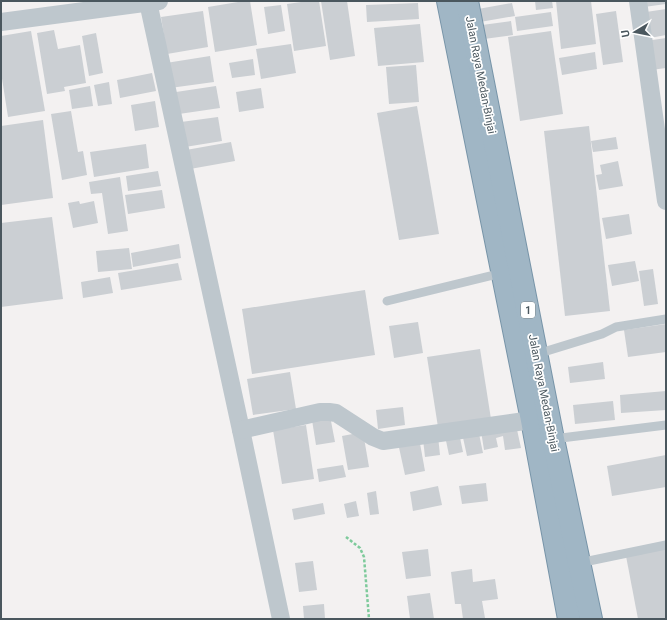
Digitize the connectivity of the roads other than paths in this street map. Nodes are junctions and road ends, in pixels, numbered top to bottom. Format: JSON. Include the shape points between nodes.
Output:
{"nodes":[{"id":1,"x":448,"y":1,"type":"edge"},
{"id":2,"x":467,"y":1,"type":"edge"},
{"id":3,"x":638,"y":1,"type":"edge"},
{"id":4,"x":154,"y":2,"type":"edge"},
{"id":5,"x":1,"y":22,"type":"edge"},
{"id":6,"x":666,"y":201,"type":"edge"},
{"id":7,"x":502,"y":273,"type":"junction"},
{"id":8,"x":387,"y":301,"type":"dead end"},
{"id":9,"x":666,"y":319,"type":"edge"},
{"id":10,"x":536,"y":354,"type":"junction"},
{"id":11,"x":535,"y":406,"type":"junction"},
{"id":12,"x":666,"y":425,"type":"edge"},
{"id":13,"x":241,"y":430,"type":"junction"},
{"id":14,"x":553,"y":439,"type":"junction"},
{"id":15,"x":666,"y":545,"type":"edge"},
{"id":16,"x":569,"y":565,"type":"junction"},
{"id":17,"x":281,"y":619,"type":"edge"},
{"id":18,"x":569,"y":619,"type":"edge"},
{"id":19,"x":591,"y":619,"type":"edge"}],
"edges":[{"from":1,"to":7,"type":"highway","name":"Jalan Raya Medan-Binjai","number":"1"},
{"from":2,"to":10,"type":"highway","name":"Jalan Raya Medan-Binjai","number":"1"},
{"from":3,"to":6,"type":"street"},
{"from":4,"to":5,"type":"street"},
{"from":4,"to":13,"type":"street"},
{"from":7,"to":8,"type":"lane"},
{"from":7,"to":11,"type":"highway","name":"Jalan Raya Medan-Binjai","number":"1"},
{"from":9,"to":10,"type":"lane","via":[[616,328]]},
{"from":10,"to":11,"type":"highway","name":"Jalan Raya Medan-Binjai","number":"1"},
{"from":11,"to":13,"type":"street","via":[[384,441],[373,437],[336,413],[329,412]]},
{"from":11,"to":14,"type":"highway","name":"Jalan Raya Medan-Binjai","number":"1"},
{"from":11,"to":16,"type":"highway","name":"Jalan Raya Medan-Binjai","number":"1"},
{"from":12,"to":14,"type":"lane"},
{"from":13,"to":17,"type":"street"},
{"from":14,"to":16,"type":"highway","name":"Jalan Raya Medan-Binjai","number":"1"},
{"from":15,"to":16,"type":"lane"},
{"from":16,"to":18,"type":"highway","name":"Jalan Raya Medan-Binjai","number":"1"},
{"from":16,"to":19,"type":"highway","name":"Jalan Raya Medan-Binjai","number":"1"}]}
